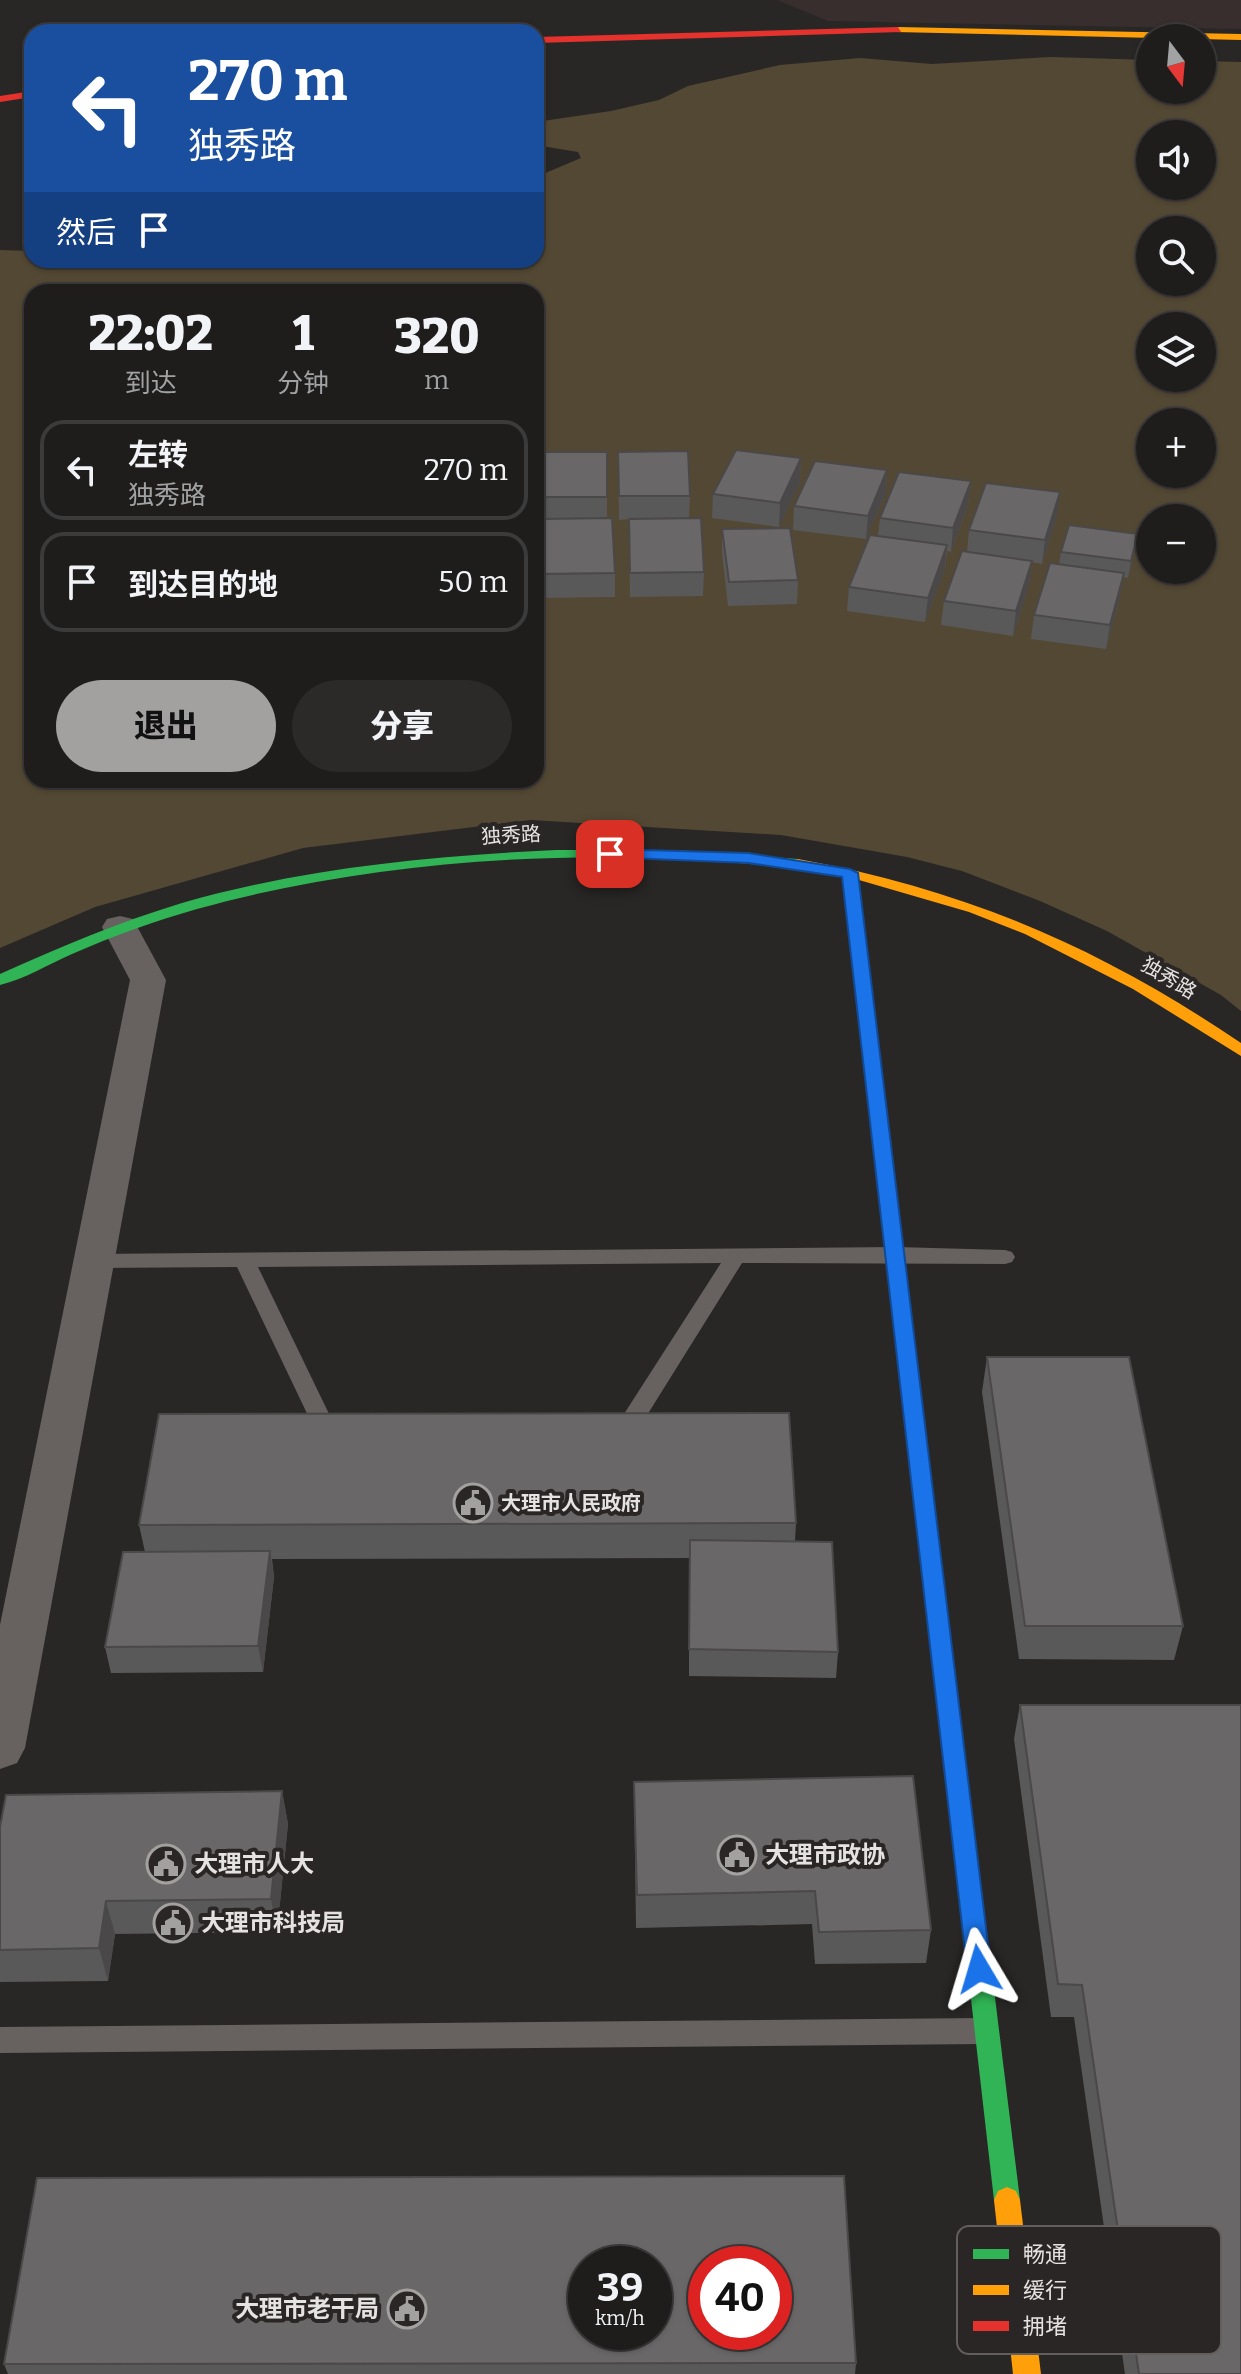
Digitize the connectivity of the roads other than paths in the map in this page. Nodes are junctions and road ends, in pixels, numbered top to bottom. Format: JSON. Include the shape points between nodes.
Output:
{"nodes":[{"id":1,"x":1241,"y":37,"type":"edge"},
{"id":2,"x":544,"y":39,"type":"edge"},
{"id":3,"x":24,"y":95,"type":"edge"},
{"id":4,"x":0,"y":99,"type":"edge"},
{"id":5,"x":850,"y":873,"type":"junction"},
{"id":6,"x":120,"y":927,"type":"junction"},
{"id":7,"x":0,"y":980,"type":"edge"},
{"id":8,"x":1241,"y":1051,"type":"edge"},
{"id":9,"x":896,"y":1254,"type":"junction"},
{"id":10,"x":736,"y":1256,"type":"junction"},
{"id":11,"x":1005,"y":1257,"type":"dead end"},
{"id":12,"x":244,"y":1260,"type":"junction"},
{"id":13,"x":94,"y":1261,"type":"junction"},
{"id":14,"x":600,"y":1423,"type":"edge"},
{"id":15,"x":354,"y":1425,"type":"edge"},
{"id":16,"x":0,"y":1748,"type":"edge"},
{"id":17,"x":987,"y":2031,"type":"junction"},
{"id":18,"x":0,"y":2040,"type":"edge"},
{"id":19,"x":1010,"y":2226,"type":"edge"},
{"id":20,"x":1025,"y":2354,"type":"edge"},
{"id":21,"x":1027,"y":2374,"type":"edge"}],
"edges":[{"from":1,"to":2,"type":"street","via":[[741,24]]},
{"from":3,"to":4,"type":"street"},
{"from":5,"to":6,"type":"street","name":"独秀路","via":[[698,855],[468,859],[291,882]]},
{"from":5,"to":8,"type":"street","name":"独秀路","via":[[941,898],[1045,938],[1157,995]]},
{"from":5,"to":9,"type":"street"},
{"from":6,"to":7,"type":"street","name":"独秀路"},
{"from":6,"to":13,"type":"street","via":[[148,980]]},
{"from":9,"to":10,"type":"lane"},
{"from":9,"to":11,"type":"lane"},
{"from":9,"to":17,"type":"street"},
{"from":10,"to":12,"type":"lane"},
{"from":10,"to":14,"type":"lane","via":[[631,1422]]},
{"from":12,"to":13,"type":"lane"},
{"from":12,"to":15,"type":"lane","via":[[324,1426]]},
{"from":13,"to":16,"type":"street"},
{"from":17,"to":18,"type":"lane"},
{"from":17,"to":19,"type":"street"},
{"from":20,"to":21,"type":"street"}]}
